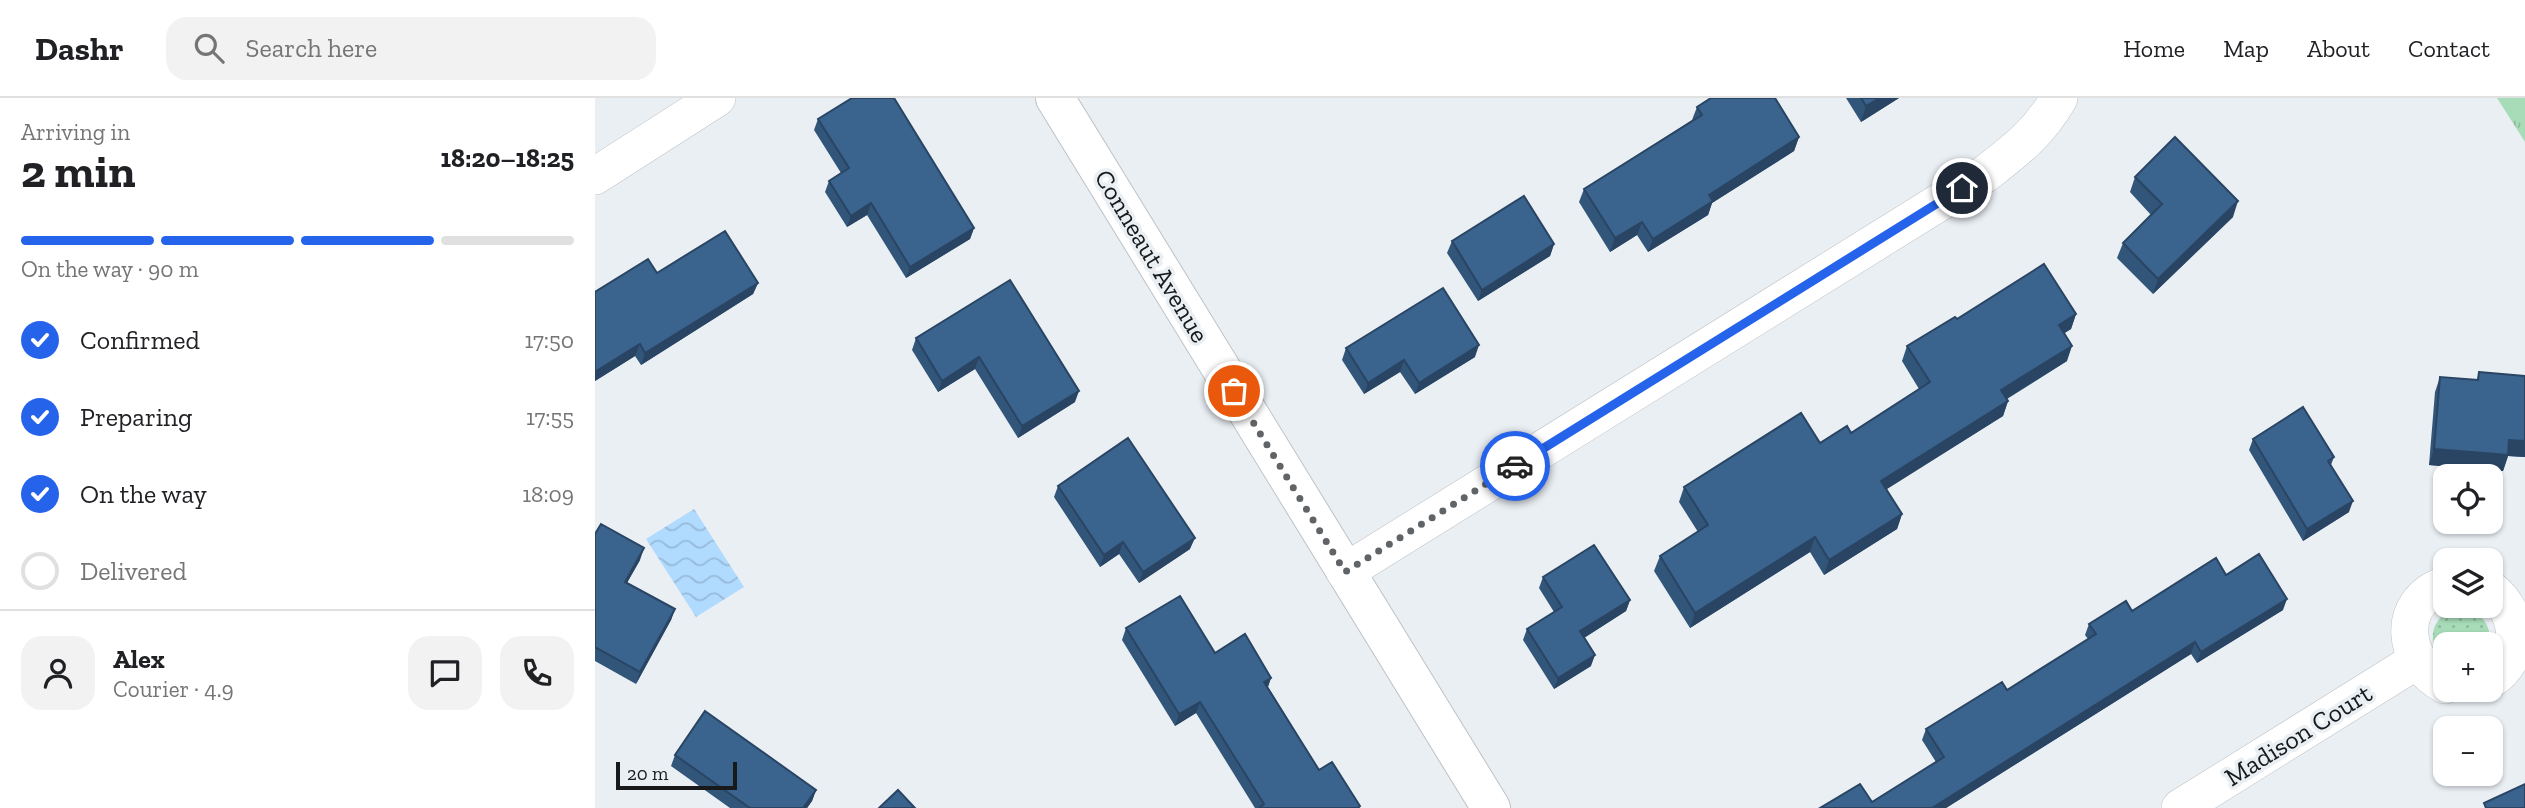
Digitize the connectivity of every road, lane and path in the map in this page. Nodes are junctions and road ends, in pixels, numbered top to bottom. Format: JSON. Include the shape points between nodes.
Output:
{"nodes":[{"id":1,"x":717,"y":98,"type":"edge"},
{"id":2,"x":1055,"y":98,"type":"edge"},
{"id":3,"x":2059,"y":98,"type":"edge"},
{"id":4,"x":595,"y":176,"type":"edge"},
{"id":5,"x":1345,"y":572,"type":"junction"},
{"id":6,"x":2433,"y":592,"type":"edge"},
{"id":7,"x":2503,"y":600,"type":"edge"},
{"id":8,"x":2416,"y":661,"type":"junction"},
{"id":9,"x":2503,"y":668,"type":"edge"},
{"id":10,"x":2433,"y":678,"type":"edge"},
{"id":11,"x":1491,"y":808,"type":"edge"},
{"id":12,"x":2180,"y":808,"type":"edge"}],
"edges":[{"from":1,"to":4,"type":"street"},
{"from":2,"to":5,"type":"street","name":"Conneaut Avenue"},
{"from":3,"to":5,"type":"street","via":[[2025,144],[1985,174]]},
{"from":5,"to":11,"type":"street","name":"Conneaut Avenue"},
{"from":6,"to":8,"type":"street","via":[[2414,611],[2410,645]]},
{"from":7,"to":9,"type":"street","via":[[2517,628],[2515,646]]},
{"from":8,"to":10,"type":"street"},
{"from":8,"to":12,"type":"street","name":"Madison Court"}]}
